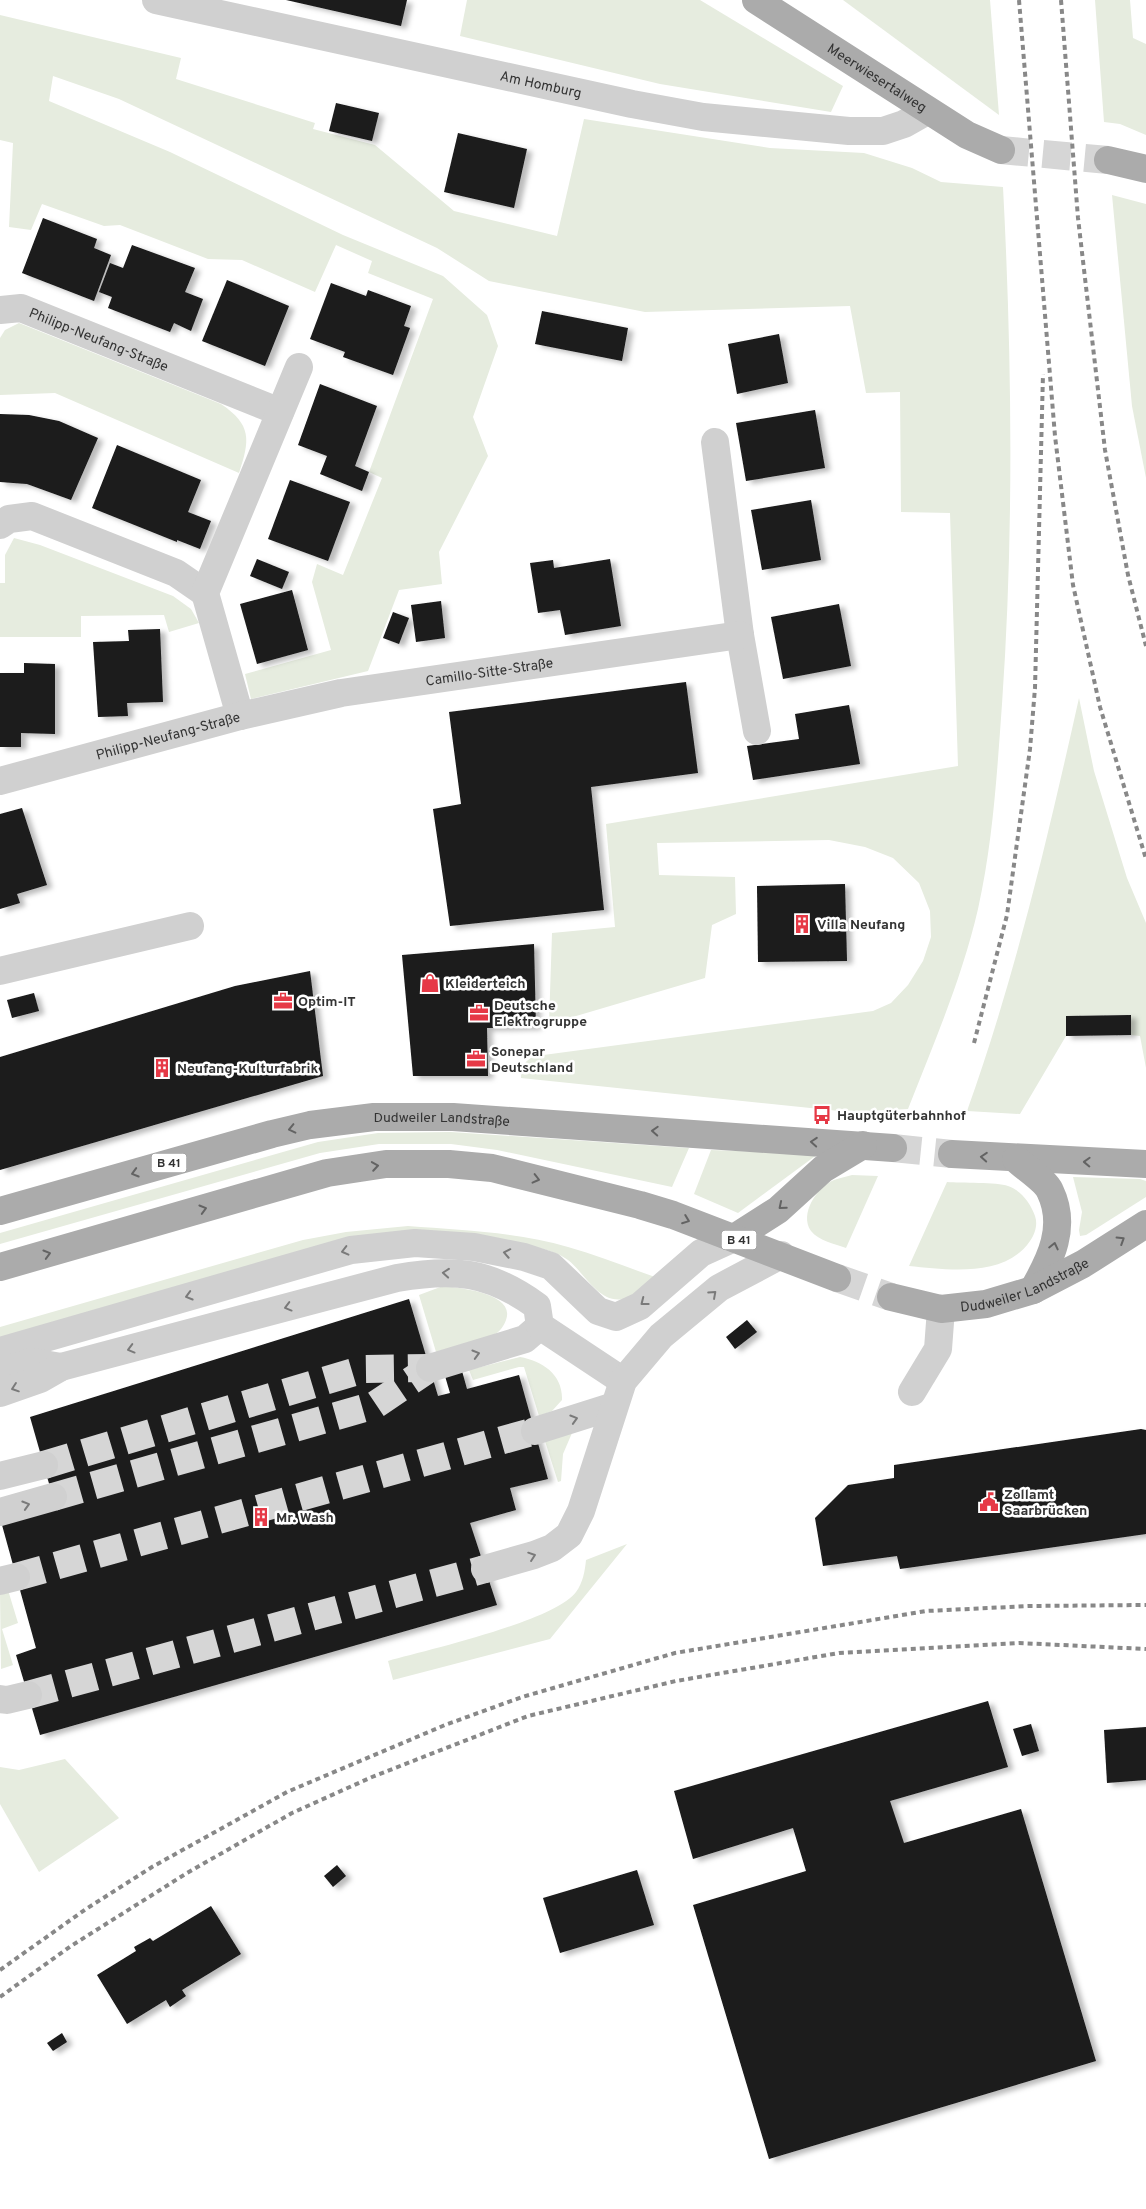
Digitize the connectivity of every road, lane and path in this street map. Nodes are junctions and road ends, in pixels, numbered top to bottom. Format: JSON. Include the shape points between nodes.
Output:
{"nodes":[{"id":1,"x":156,"y":0,"type":"edge"},
{"id":2,"x":756,"y":0,"type":"edge"},
{"id":3,"x":927,"y":110,"type":"junction"},
{"id":4,"x":1001,"y":150,"type":"tunnel mouth"},
{"id":5,"x":1108,"y":160,"type":"tunnel mouth"},
{"id":6,"x":1146,"y":169,"type":"edge"},
{"id":7,"x":0,"y":310,"type":"edge"},
{"id":8,"x":299,"y":367,"type":"dead end"},
{"id":9,"x":280,"y":412,"type":"junction"},
{"id":10,"x":715,"y":442,"type":"dead end"},
{"id":11,"x":0,"y":525,"type":"edge"},
{"id":12,"x":206,"y":593,"type":"junction"},
{"id":13,"x":740,"y":635,"type":"junction"},
{"id":14,"x":240,"y":716,"type":"junction"},
{"id":15,"x":757,"y":731,"type":"dead end"},
{"id":16,"x":0,"y":781,"type":"edge"},
{"id":17,"x":190,"y":926,"type":"dead end"},
{"id":18,"x":0,"y":971,"type":"edge"},
{"id":19,"x":863,"y":1145,"type":"junction"},
{"id":20,"x":893,"y":1148,"type":"tunnel mouth"},
{"id":21,"x":952,"y":1154,"type":"tunnel mouth"},
{"id":22,"x":1016,"y":1159,"type":"junction"},
{"id":23,"x":1146,"y":1164,"type":"edge"},
{"id":24,"x":0,"y":1211,"type":"edge"},
{"id":25,"x":1146,"y":1224,"type":"edge"},
{"id":26,"x":734,"y":1238,"type":"junction"},
{"id":27,"x":781,"y":1255,"type":"junction"},
{"id":28,"x":0,"y":1267,"type":"edge"},
{"id":29,"x":837,"y":1278,"type":"tunnel mouth"},
{"id":30,"x":1033,"y":1290,"type":"junction"},
{"id":31,"x":891,"y":1297,"type":"tunnel mouth"},
{"id":32,"x":941,"y":1309,"type":"junction"},
{"id":33,"x":540,"y":1326,"type":"junction"},
{"id":34,"x":0,"y":1351,"type":"edge"},
{"id":35,"x":60,"y":1367,"type":"junction"},
{"id":36,"x":430,"y":1368,"type":"dead end"},
{"id":37,"x":0,"y":1371,"type":"edge"},
{"id":38,"x":912,"y":1392,"type":"dead end"},
{"id":39,"x":0,"y":1393,"type":"edge"},
{"id":40,"x":619,"y":1394,"type":"junction"},
{"id":41,"x":535,"y":1431,"type":"tunnel mouth"},
{"id":42,"x":44,"y":1464,"type":"tunnel mouth"},
{"id":43,"x":0,"y":1476,"type":"edge"},
{"id":44,"x":53,"y":1497,"type":"tunnel mouth"},
{"id":45,"x":0,"y":1512,"type":"edge"},
{"id":46,"x":485,"y":1569,"type":"tunnel mouth"},
{"id":47,"x":28,"y":1695,"type":"tunnel mouth"},
{"id":48,"x":0,"y":1699,"type":"edge"}],
"edges":[{"from":1,"to":3,"type":"street","name":"Am Homburg","via":[[703,117],[829,130],[883,131],[904,124]]},
{"from":2,"to":3,"type":"main road","name":"Meerwiesertalweg"},
{"from":3,"to":4,"type":"main road","name":"Meerwiesertalweg","via":[[967,135]]},
{"from":5,"to":6,"type":"main road"},
{"from":7,"to":9,"type":"street","name":"Philipp-Neufang-Straße","via":[[21,308]]},
{"from":8,"to":9,"type":"street"},
{"from":9,"to":12,"type":"street"},
{"from":10,"to":13,"type":"street"},
{"from":11,"to":12,"type":"street","via":[[9,519],[32,516],[176,573]]},
{"from":12,"to":14,"type":"street","name":"Philipp-Neufang-Straße"},
{"from":13,"to":14,"type":"street","name":"Camillo-Sitte-Straße","via":[[341,693]]},
{"from":13,"to":15,"type":"street"},
{"from":14,"to":16,"type":"street","name":"Philipp-Neufang-Straße"},
{"from":17,"to":18,"type":"street"},
{"from":19,"to":20,"type":"main road","name":"Dudweiler Landstraße","number":"B 41"},
{"from":19,"to":24,"type":"main road","name":"Dudweiler Landstraße","number":"B 41","one_way":true,"via":[[454,1117],[374,1117],[310,1125],[272,1134]]},
{"from":19,"to":26,"type":"main road","number":"B 41","one_way":true,"via":[[824,1169],[778,1210]]},
{"from":22,"to":21,"type":"main road","one_way":true},
{"from":23,"to":22,"type":"main road","one_way":true},
{"from":30,"to":22,"type":"main road","one_way":true,"via":[[1050,1260],[1058,1220],[1050,1189]]},
{"from":30,"to":25,"type":"main road","name":"Dudweiler Landstraße","one_way":true,"via":[[1083,1264]]},
{"from":26,"to":27,"type":"main road","number":"B 41"},
{"from":28,"to":26,"type":"main road","number":"B 41","one_way":true,"via":[[327,1173],[386,1164],[492,1168],[640,1205]]},
{"from":26,"to":34,"type":"street","one_way":true,"via":[[701,1253],[640,1306],[616,1317],[598,1311],[551,1266],[524,1256],[474,1247],[415,1243],[351,1250]]},
{"from":27,"to":29,"type":"main road","number":"B 41"},
{"from":40,"to":27,"type":"street","one_way":true,"via":[[661,1336],[719,1288]]},
{"from":30,"to":32,"type":"main road","name":"Dudweiler Landstraße","via":[[986,1304]]},
{"from":31,"to":32,"type":"main road","name":"Dudweiler Landstraße"},
{"from":32,"to":38,"type":"street","via":[[938,1348]]},
{"from":33,"to":35,"type":"street","one_way":true,"via":[[537,1306],[513,1289],[473,1275],[433,1272],[397,1278]]},
{"from":36,"to":33,"type":"street","one_way":true,"via":[[525,1339]]},
{"from":33,"to":40,"type":"street"},
{"from":35,"to":37,"type":"street","via":[[32,1362]]},
{"from":35,"to":39,"type":"street","one_way":true,"via":[[40,1379]]},
{"from":41,"to":40,"type":"street","one_way":true},
{"from":46,"to":40,"type":"street","one_way":true,"via":[[552,1548],[569,1536],[581,1511]]},
{"from":42,"to":43,"type":"street"},
{"from":45,"to":44,"type":"street","one_way":true},
{"from":47,"to":48,"type":"street"}]}
